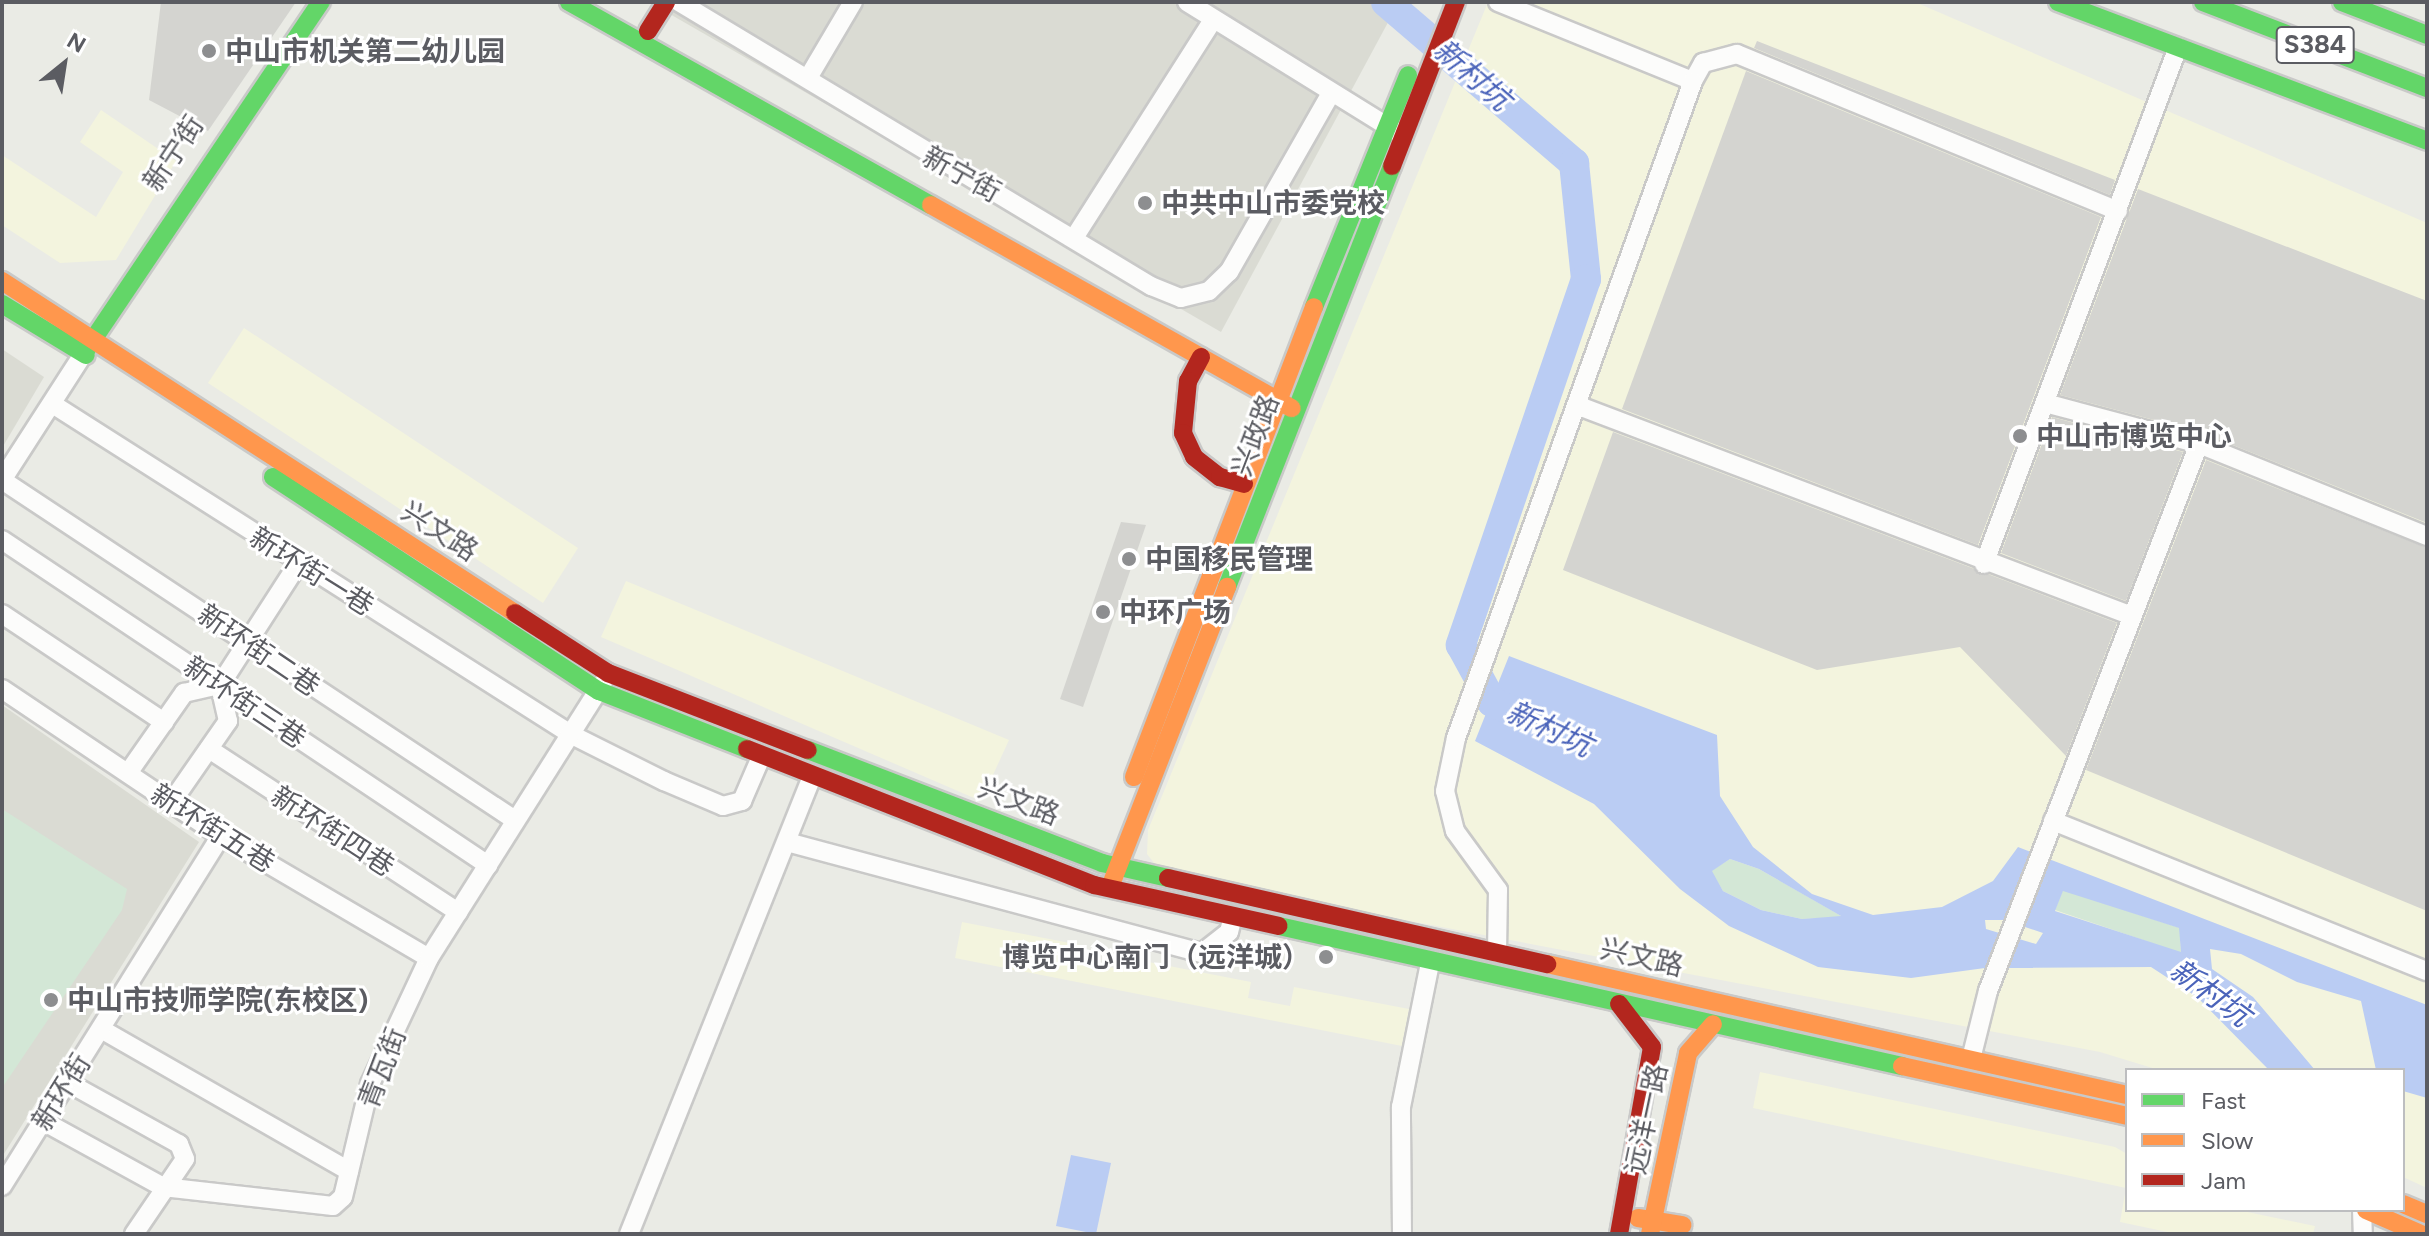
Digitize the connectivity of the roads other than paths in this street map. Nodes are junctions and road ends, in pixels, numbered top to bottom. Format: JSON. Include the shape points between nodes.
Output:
{"nodes":[{"id":1,"x":308,"y":2,"type":"edge"},
{"id":2,"x":321,"y":2,"type":"edge"},
{"id":3,"x":569,"y":2,"type":"edge"},
{"id":4,"x":596,"y":2,"type":"edge"},
{"id":5,"x":666,"y":2,"type":"edge"},
{"id":6,"x":679,"y":2,"type":"edge"},
{"id":7,"x":853,"y":2,"type":"edge"},
{"id":8,"x":1187,"y":2,"type":"edge"},
{"id":9,"x":1438,"y":2,"type":"edge"},
{"id":10,"x":1456,"y":2,"type":"edge"},
{"id":11,"x":1498,"y":2,"type":"edge"},
{"id":12,"x":2058,"y":2,"type":"edge"},
{"id":13,"x":2203,"y":2,"type":"edge"},
{"id":14,"x":2342,"y":2,"type":"edge"},
{"id":15,"x":1213,"y":20,"type":"junction"},
{"id":16,"x":648,"y":31,"type":"junction"},
{"id":17,"x":2427,"y":35,"type":"edge"},
{"id":18,"x":2178,"y":47,"type":"junction"},
{"id":19,"x":808,"y":78,"type":"junction"},
{"id":20,"x":1693,"y":81,"type":"junction"},
{"id":21,"x":2427,"y":88,"type":"edge"},
{"id":22,"x":1330,"y":95,"type":"junction"},
{"id":23,"x":1408,"y":100,"type":"junction"},
{"id":24,"x":1395,"y":131,"type":"junction"},
{"id":25,"x":2427,"y":141,"type":"edge"},
{"id":26,"x":2118,"y":211,"type":"junction"},
{"id":27,"x":1074,"y":238,"type":"junction"},
{"id":28,"x":2,"y":281,"type":"edge"},
{"id":29,"x":2,"y":304,"type":"edge"},
{"id":30,"x":85,"y":344,"type":"junction"},
{"id":31,"x":1201,"y":357,"type":"junction"},
{"id":32,"x":1280,"y":392,"type":"junction"},
{"id":33,"x":1298,"y":402,"type":"junction"},
{"id":34,"x":2045,"y":403,"type":"junction"},
{"id":35,"x":54,"y":405,"type":"junction"},
{"id":36,"x":1579,"y":406,"type":"junction"},
{"id":37,"x":2199,"y":444,"type":"junction"},
{"id":38,"x":2,"y":480,"type":"edge"},
{"id":39,"x":1244,"y":484,"type":"junction"},
{"id":40,"x":2427,"y":536,"type":"edge"},
{"id":41,"x":2,"y":540,"type":"edge"},
{"id":42,"x":298,"y":564,"type":"junction"},
{"id":43,"x":1984,"y":564,"type":"junction"},
{"id":44,"x":2,"y":614,"type":"edge"},
{"id":45,"x":2132,"y":616,"type":"junction"},
{"id":46,"x":247,"y":643,"type":"junction"},
{"id":47,"x":608,"y":673,"type":"junction"},
{"id":48,"x":220,"y":685,"type":"junction"},
{"id":49,"x":2,"y":689,"type":"edge"},
{"id":50,"x":599,"y":691,"type":"junction"},
{"id":51,"x":164,"y":722,"type":"junction"},
{"id":52,"x":572,"y":735,"type":"junction"},
{"id":53,"x":209,"y":749,"type":"junction"},
{"id":54,"x":761,"y":757,"type":"junction"},
{"id":55,"x":128,"y":773,"type":"junction"},
{"id":56,"x":812,"y":777,"type":"junction"},
{"id":57,"x":171,"y":803,"type":"junction"},
{"id":58,"x":515,"y":820,"type":"junction"},
{"id":59,"x":2053,"y":821,"type":"junction"},
{"id":60,"x":221,"y":836,"type":"junction"},
{"id":61,"x":787,"y":842,"type":"junction"},
{"id":62,"x":488,"y":865,"type":"junction"},
{"id":63,"x":1110,"y":866,"type":"junction"},
{"id":64,"x":1102,"y":887,"type":"junction"},
{"id":65,"x":458,"y":912,"type":"junction"},
{"id":66,"x":1232,"y":920,"type":"junction"},
{"id":67,"x":1497,"y":953,"type":"junction"},
{"id":68,"x":429,"y":958,"type":"junction"},
{"id":69,"x":1430,"y":963,"type":"junction"},
{"id":70,"x":2427,"y":971,"type":"edge"},
{"id":71,"x":1619,"y":1004,"type":"junction"},
{"id":72,"x":1713,"y":1024,"type":"junction"},
{"id":73,"x":101,"y":1029,"type":"junction"},
{"id":74,"x":1971,"y":1059,"type":"junction"},
{"id":75,"x":67,"y":1082,"type":"junction"},
{"id":76,"x":2125,"y":1095,"type":"edge"},
{"id":77,"x":2125,"y":1116,"type":"edge"},
{"id":78,"x":43,"y":1121,"type":"junction"},
{"id":79,"x":349,"y":1171,"type":"junction"},
{"id":80,"x":2,"y":1186,"type":"edge"},
{"id":81,"x":165,"y":1188,"type":"junction"},
{"id":82,"x":2405,"y":1205,"type":"edge"},
{"id":83,"x":2364,"y":1212,"type":"edge"},
{"id":84,"x":2369,"y":1212,"type":"edge"},
{"id":85,"x":2427,"y":1214,"type":"edge"},
{"id":86,"x":1622,"y":1215,"type":"junction"},
{"id":87,"x":1682,"y":1225,"type":"dead end"},
{"id":88,"x":1651,"y":1228,"type":"edge"},
{"id":89,"x":134,"y":1234,"type":"edge"},
{"id":90,"x":629,"y":1234,"type":"edge"},
{"id":91,"x":1402,"y":1234,"type":"edge"},
{"id":92,"x":1619,"y":1234,"type":"edge"},
{"id":93,"x":2363,"y":1234,"type":"edge"},
{"id":94,"x":2421,"y":1234,"type":"edge"}],
"edges":[{"from":1,"to":30,"type":"main road","name":"新宁街"},
{"from":2,"to":30,"type":"main road"},
{"from":3,"to":31,"type":"main road"},
{"from":4,"to":16,"type":"main road","name":"新宁街"},
{"from":5,"to":16,"type":"main road"},
{"from":6,"to":19,"type":"street"},
{"from":7,"to":19,"type":"street"},
{"from":8,"to":15,"type":"street"},
{"from":9,"to":23,"type":"main road","name":"兴政路"},
{"from":10,"to":23,"type":"main road","name":"兴政路"},
{"from":11,"to":20,"type":"street"},
{"from":12,"to":18,"type":"main road"},
{"from":13,"to":21,"type":"main road","number":"S384"},
{"from":14,"to":17,"type":"main road","number":"S384"},
{"from":15,"to":22,"type":"street"},
{"from":15,"to":27,"type":"street"},
{"from":16,"to":32,"type":"main road","name":"新宁街"},
{"from":18,"to":25,"type":"main road"},
{"from":18,"to":26,"type":"street"},
{"from":19,"to":27,"type":"street"},
{"from":20,"to":26,"type":"street","via":[[1703,63],[1737,54]]},
{"from":20,"to":36,"type":"street"},
{"from":22,"to":24,"type":"street"},
{"from":22,"to":27,"type":"street","via":[[1229,272],[1209,291],[1181,298]]},
{"from":23,"to":24,"type":"main road","name":"兴政路"},
{"from":24,"to":32,"type":"main road","name":"兴政路"},
{"from":24,"to":33,"type":"main road","name":"兴政路"},
{"from":26,"to":34,"type":"street"},
{"from":28,"to":30,"type":"main road","name":"兴文路"},
{"from":29,"to":30,"type":"main road","name":"兴文路"},
{"from":30,"to":35,"type":"street"},
{"from":30,"to":47,"type":"main road","name":"兴文路"},
{"from":30,"to":50,"type":"main road","name":"兴文路"},
{"from":31,"to":32,"type":"main road"},
{"from":31,"to":39,"type":"main road","via":[[1188,381],[1183,433],[1194,457],[1220,477]]},
{"from":32,"to":33,"type":"main road","name":"新宁街"},
{"from":32,"to":39,"type":"main road","name":"兴政路"},
{"from":33,"to":63,"type":"main road","name":"兴政路"},
{"from":34,"to":37,"type":"street"},
{"from":34,"to":43,"type":"street"},
{"from":35,"to":38,"type":"street"},
{"from":35,"to":42,"type":"street","name":"新环街一巷"},
{"from":36,"to":43,"type":"street"},
{"from":36,"to":67,"type":"street","via":[[1465,712],[1445,791],[1455,831],[1498,890]]},
{"from":37,"to":40,"type":"street"},
{"from":37,"to":45,"type":"street"},
{"from":38,"to":46,"type":"street","name":"新环街二巷"},
{"from":39,"to":63,"type":"main road","name":"兴政路"},
{"from":41,"to":48,"type":"street","name":"新环街三巷"},
{"from":42,"to":46,"type":"street"},
{"from":42,"to":52,"type":"street","name":"新环街一巷"},
{"from":43,"to":45,"type":"street"},
{"from":44,"to":51,"type":"street"},
{"from":45,"to":59,"type":"street"},
{"from":46,"to":48,"type":"street"},
{"from":46,"to":58,"type":"street","name":"新环街二巷"},
{"from":47,"to":50,"type":"street","name":"青瓦街"},
{"from":47,"to":63,"type":"main road","name":"兴文路"},
{"from":48,"to":51,"type":"street","via":[[184,693]]},
{"from":48,"to":53,"type":"street","via":[[228,721]]},
{"from":48,"to":62,"type":"street","name":"新环街三巷"},
{"from":49,"to":55,"type":"street","name":"新环街五巷"},
{"from":50,"to":52,"type":"street","name":"青瓦街"},
{"from":50,"to":54,"type":"main road","name":"兴文路"},
{"from":51,"to":55,"type":"street"},
{"from":52,"to":54,"type":"street","name":"新环街一巷","via":[[723,806],[742,801],[751,791]]},
{"from":52,"to":58,"type":"street","name":"青瓦街"},
{"from":53,"to":57,"type":"street"},
{"from":53,"to":65,"type":"street","name":"新环街四巷"},
{"from":54,"to":56,"type":"main road","name":"兴文路"},
{"from":55,"to":57,"type":"street","name":"新环街五巷"},
{"from":56,"to":61,"type":"street"},
{"from":56,"to":64,"type":"main road","name":"兴文路"},
{"from":57,"to":60,"type":"street","name":"新环街五巷"},
{"from":58,"to":62,"type":"street","name":"青瓦街"},
{"from":59,"to":70,"type":"street"},
{"from":59,"to":74,"type":"street","via":[[1988,991]]},
{"from":60,"to":68,"type":"street","name":"新环街五巷"},
{"from":60,"to":73,"type":"street","name":"新环街"},
{"from":61,"to":66,"type":"street","via":[[1202,953],[1229,932]]},
{"from":61,"to":90,"type":"street"},
{"from":62,"to":65,"type":"street","name":"青瓦街"},
{"from":63,"to":64,"type":"main road","name":"兴政路"},
{"from":63,"to":67,"type":"main road","name":"兴文路"},
{"from":64,"to":66,"type":"main road","name":"兴文路"},
{"from":65,"to":68,"type":"street","name":"青瓦街"},
{"from":66,"to":69,"type":"main road","name":"兴文路"},
{"from":67,"to":74,"type":"main road","name":"兴文路"},
{"from":68,"to":79,"type":"street","name":"青瓦街","via":[[370,1084]]},
{"from":69,"to":71,"type":"main road","name":"兴文路"},
{"from":69,"to":91,"type":"street","via":[[1401,1107]]},
{"from":71,"to":72,"type":"main road","name":"兴文路"},
{"from":71,"to":86,"type":"main road","via":[[1652,1047]]},
{"from":72,"to":77,"type":"main road","name":"兴文路"},
{"from":72,"to":88,"type":"main road","name":"远洋一路","via":[[1688,1053]]},
{"from":73,"to":75,"type":"street","name":"新环街"},
{"from":73,"to":79,"type":"street"},
{"from":74,"to":76,"type":"main road","name":"兴文路"},
{"from":75,"to":78,"type":"street","name":"新环街"},
{"from":75,"to":81,"type":"street","via":[[179,1144],[185,1159]]},
{"from":78,"to":80,"type":"street","name":"新环街"},
{"from":78,"to":81,"type":"street","name":"青瓦街"},
{"from":79,"to":81,"type":"street","name":"青瓦街","via":[[333,1206]]},
{"from":81,"to":89,"type":"street"},
{"from":82,"to":85,"type":"main road"},
{"from":83,"to":93,"type":"street"},
{"from":84,"to":94,"type":"main road"},
{"from":86,"to":88,"type":"main road"},
{"from":86,"to":92,"type":"main road"},
{"from":87,"to":88,"type":"main road"}]}
